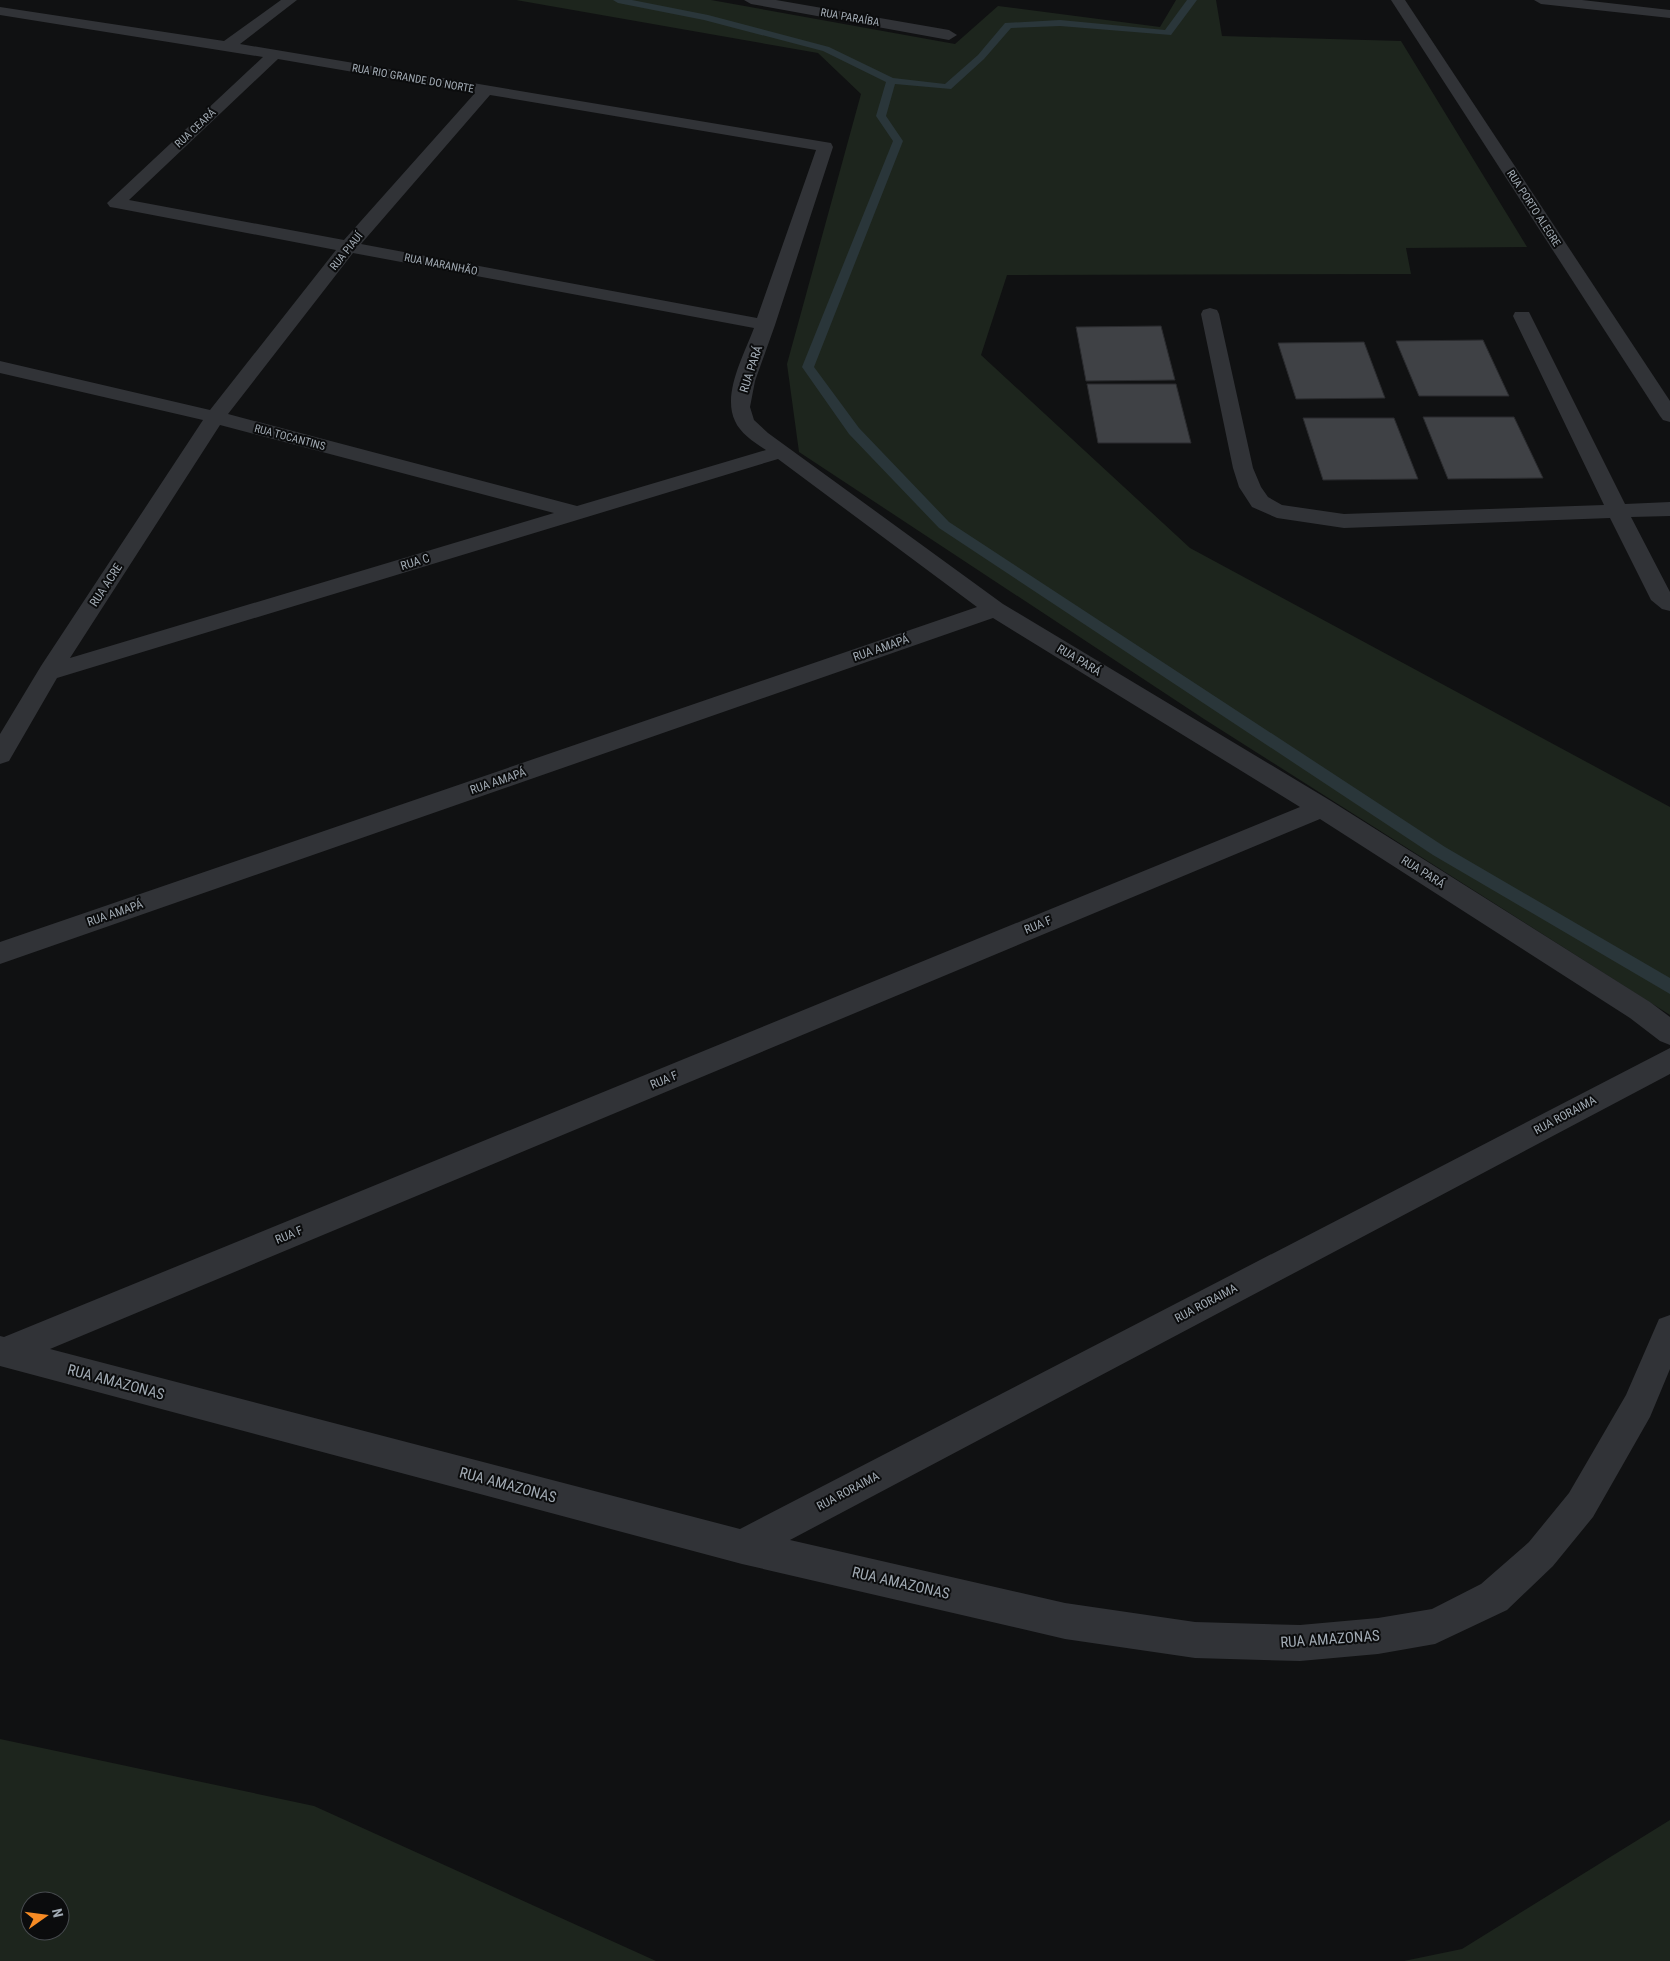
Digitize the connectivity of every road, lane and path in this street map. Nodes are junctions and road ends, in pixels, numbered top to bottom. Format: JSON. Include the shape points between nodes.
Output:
{"nodes":[{"id":1,"x":38,"y":0,"type":"edge"},
{"id":2,"x":290,"y":0,"type":"edge"},
{"id":3,"x":751,"y":0,"type":"edge"},
{"id":4,"x":1398,"y":0,"type":"edge"},
{"id":5,"x":1541,"y":0,"type":"edge"},
{"id":6,"x":0,"y":11,"type":"edge"},
{"id":7,"x":16,"y":14,"type":"junction"},
{"id":8,"x":1670,"y":14,"type":"edge"},
{"id":9,"x":949,"y":35,"type":"dead end"},
{"id":10,"x":227,"y":46,"type":"junction"},
{"id":11,"x":275,"y":54,"type":"junction"},
{"id":12,"x":485,"y":91,"type":"junction"},
{"id":13,"x":825,"y":147,"type":"joint"},
{"id":14,"x":116,"y":203,"type":"joint"},
{"id":15,"x":348,"y":247,"type":"junction"},
{"id":16,"x":1210,"y":314,"type":"dead end"},
{"id":17,"x":1522,"y":316,"type":"dead end"},
{"id":18,"x":766,"y":325,"type":"junction"},
{"id":19,"x":0,"y":367,"type":"edge"},
{"id":20,"x":1670,"y":416,"type":"edge"},
{"id":21,"x":215,"y":417,"type":"junction"},
{"id":22,"x":781,"y":452,"type":"junction"},
{"id":23,"x":1670,"y":508,"type":"edge"},
{"id":24,"x":1618,"y":511,"type":"junction"},
{"id":25,"x":578,"y":513,"type":"junction"},
{"id":26,"x":1670,"y":604,"type":"edge"},
{"id":27,"x":996,"y":609,"type":"junction"},
{"id":28,"x":49,"y":672,"type":"junction"},
{"id":29,"x":0,"y":755,"type":"edge"},
{"id":30,"x":1322,"y":808,"type":"junction"},
{"id":31,"x":0,"y":952,"type":"edge"},
{"id":32,"x":1670,"y":1033,"type":"edge"},
{"id":33,"x":1670,"y":1060,"type":"edge"},
{"id":34,"x":1670,"y":1330,"type":"edge"},
{"id":35,"x":3,"y":1352,"type":"edge"},
{"id":36,"x":742,"y":1547,"type":"junction"}],
"edges":[{"from":1,"to":7,"type":"street"},
{"from":2,"to":10,"type":"street"},
{"from":3,"to":9,"type":"street","name":"RUA PARAÍBA"},
{"from":4,"to":20,"type":"street","name":"RUA PORTO ALEGRE"},
{"from":5,"to":8,"type":"street"},
{"from":6,"to":7,"type":"street","name":"RUA RIO GRANDE DO NORTE"},
{"from":7,"to":10,"type":"street","name":"RUA RIO GRANDE DO NORTE"},
{"from":10,"to":11,"type":"street","name":"RUA RIO GRANDE DO NORTE"},
{"from":11,"to":12,"type":"street","name":"RUA RIO GRANDE DO NORTE"},
{"from":11,"to":14,"type":"street","name":"RUA CEARÁ"},
{"from":12,"to":13,"type":"street","name":"RUA RIO GRANDE DO NORTE"},
{"from":12,"to":15,"type":"street","name":"RUA PIAUÍ"},
{"from":13,"to":18,"type":"street","name":"RUA PARÁ"},
{"from":14,"to":15,"type":"street","name":"RUA MARANHÃO"},
{"from":15,"to":18,"type":"street","name":"RUA MARANHÃO"},
{"from":15,"to":21,"type":"street","name":"RUA PIAUÍ"},
{"from":16,"to":24,"type":"street","via":[[1242,468],[1260,502],[1277,511],[1344,520]]},
{"from":17,"to":24,"type":"street"},
{"from":18,"to":22,"type":"street","name":"RUA PARÁ","via":[[745,381],[740,407],[745,422]]},
{"from":19,"to":21,"type":"street","name":"RUA TOCANTINS"},
{"from":21,"to":25,"type":"street","name":"RUA TOCANTINS"},
{"from":21,"to":28,"type":"street","name":"RUA ACRE"},
{"from":22,"to":25,"type":"street","name":"RUA C"},
{"from":22,"to":27,"type":"street","name":"RUA PARÁ"},
{"from":23,"to":24,"type":"street"},
{"from":24,"to":26,"type":"street","via":[[1659,595]]},
{"from":25,"to":28,"type":"street","name":"RUA C"},
{"from":27,"to":30,"type":"street","name":"RUA PARÁ"},
{"from":27,"to":31,"type":"street","name":"RUA AMAPÁ"},
{"from":28,"to":29,"type":"street","name":"RUA ACRE"},
{"from":30,"to":32,"type":"street","name":"RUA PARÁ","via":[[1640,1010]]},
{"from":30,"to":35,"type":"street","name":"RUA F"},
{"from":33,"to":36,"type":"street","name":"RUA RORAIMA"},
{"from":34,"to":36,"type":"street","name":"RUA AMAZONAS","via":[[1638,1406],[1581,1505],[1541,1554],[1494,1597],[1435,1626],[1300,1644],[1195,1640],[1065,1621]]},
{"from":35,"to":36,"type":"street","name":"RUA AMAZONAS"}]}
